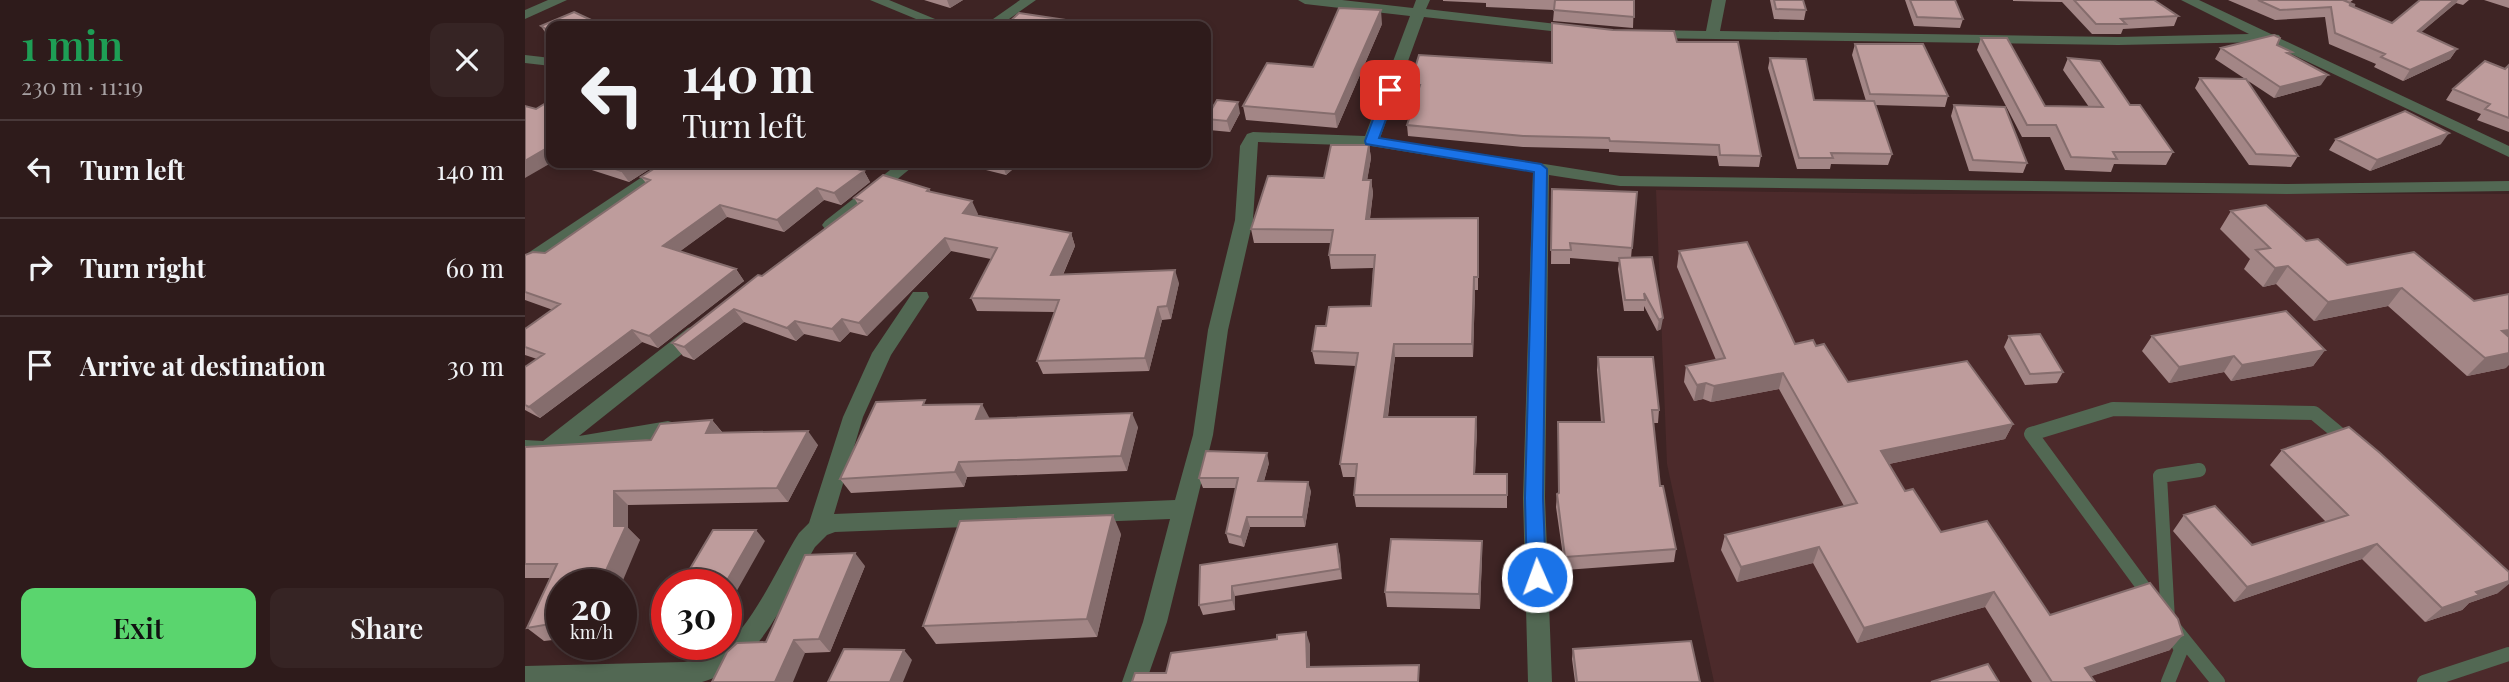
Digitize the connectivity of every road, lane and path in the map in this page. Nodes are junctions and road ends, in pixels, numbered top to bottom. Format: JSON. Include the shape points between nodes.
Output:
{"nodes":[{"id":1,"x":560,"y":0,"type":"edge"},
{"id":2,"x":877,"y":0,"type":"edge"},
{"id":3,"x":1029,"y":0,"type":"edge"},
{"id":4,"x":1305,"y":0,"type":"edge"},
{"id":5,"x":1719,"y":0,"type":"edge"},
{"id":6,"x":2188,"y":0,"type":"edge"},
{"id":7,"x":1421,"y":7,"type":"edge"},
{"id":8,"x":525,"y":15,"type":"edge"},
{"id":9,"x":932,"y":21,"type":"edge"},
{"id":10,"x":998,"y":21,"type":"edge"},
{"id":11,"x":1599,"y":32,"type":"edge"},
{"id":12,"x":1638,"y":34,"type":"edge"},
{"id":13,"x":1712,"y":35,"type":"junction"},
{"id":14,"x":2274,"y":38,"type":"junction"},
{"id":15,"x":525,"y":59,"type":"edge"},
{"id":16,"x":546,"y":61,"type":"edge"},
{"id":17,"x":1371,"y":141,"type":"junction"},
{"id":18,"x":2509,"y":152,"type":"edge"},
{"id":19,"x":667,"y":168,"type":"edge"},
{"id":20,"x":903,"y":168,"type":"edge"},
{"id":21,"x":1541,"y":169,"type":"junction"},
{"id":22,"x":2509,"y":186,"type":"edge"},
{"id":23,"x":814,"y":239,"type":"edge"},
{"id":24,"x":525,"y":264,"type":"edge"},
{"id":25,"x":921,"y":297,"type":"dead end"},
{"id":26,"x":707,"y":323,"type":"edge"},
{"id":27,"x":668,"y":429,"type":"edge"},
{"id":28,"x":525,"y":449,"type":"edge"},
{"id":29,"x":547,"y":449,"type":"junction"},
{"id":30,"x":2365,"y":456,"type":"edge"},
{"id":31,"x":2199,"y":470,"type":"dead end"},
{"id":32,"x":1186,"y":509,"type":"junction"},
{"id":33,"x":819,"y":528,"type":"junction"},
{"id":34,"x":2168,"y":621,"type":"junction"},
{"id":35,"x":2509,"y":654,"type":"edge"},
{"id":36,"x":525,"y":678,"type":"edge"},
{"id":37,"x":1134,"y":682,"type":"edge"},
{"id":38,"x":1540,"y":682,"type":"edge"},
{"id":39,"x":2168,"y":682,"type":"edge"},
{"id":40,"x":2218,"y":682,"type":"edge"},
{"id":41,"x":2424,"y":682,"type":"edge"}],
"edges":[{"from":1,"to":8,"type":"street"},
{"from":2,"to":9,"type":"street"},
{"from":3,"to":10,"type":"street"},
{"from":4,"to":7,"type":"street"},
{"from":5,"to":13,"type":"street"},
{"from":6,"to":14,"type":"street"},
{"from":7,"to":11,"type":"street"},
{"from":7,"to":17,"type":"street"},
{"from":12,"to":13,"type":"street"},
{"from":13,"to":14,"type":"street","via":[[2118,41]]},
{"from":14,"to":18,"type":"street"},
{"from":15,"to":16,"type":"street"},
{"from":17,"to":21,"type":"street"},
{"from":17,"to":32,"type":"street","via":[[1265,136],[1253,137],[1248,146],[1244,220],[1218,330],[1203,435]]},
{"from":19,"to":24,"type":"street"},
{"from":20,"to":23,"type":"street"},
{"from":21,"to":22,"type":"street","via":[[1620,181],[1710,184],[2274,189]]},
{"from":21,"to":38,"type":"street","via":[[1534,498]]},
{"from":25,"to":33,"type":"street","via":[[882,353],[853,417]]},
{"from":26,"to":29,"type":"street"},
{"from":27,"to":29,"type":"street"},
{"from":28,"to":29,"type":"street"},
{"from":30,"to":34,"type":"lane","via":[[2313,413],[2113,409],[2031,434]]},
{"from":31,"to":34,"type":"lane","via":[[2160,476]]},
{"from":32,"to":33,"type":"street","via":[[835,523]]},
{"from":32,"to":37,"type":"street","via":[[1156,622]]},
{"from":33,"to":36,"type":"street","via":[[795,557],[747,639],[722,663],[684,674]]},
{"from":34,"to":39,"type":"lane","via":[[2181,650]]},
{"from":34,"to":40,"type":"lane"},
{"from":35,"to":41,"type":"lane"}]}
